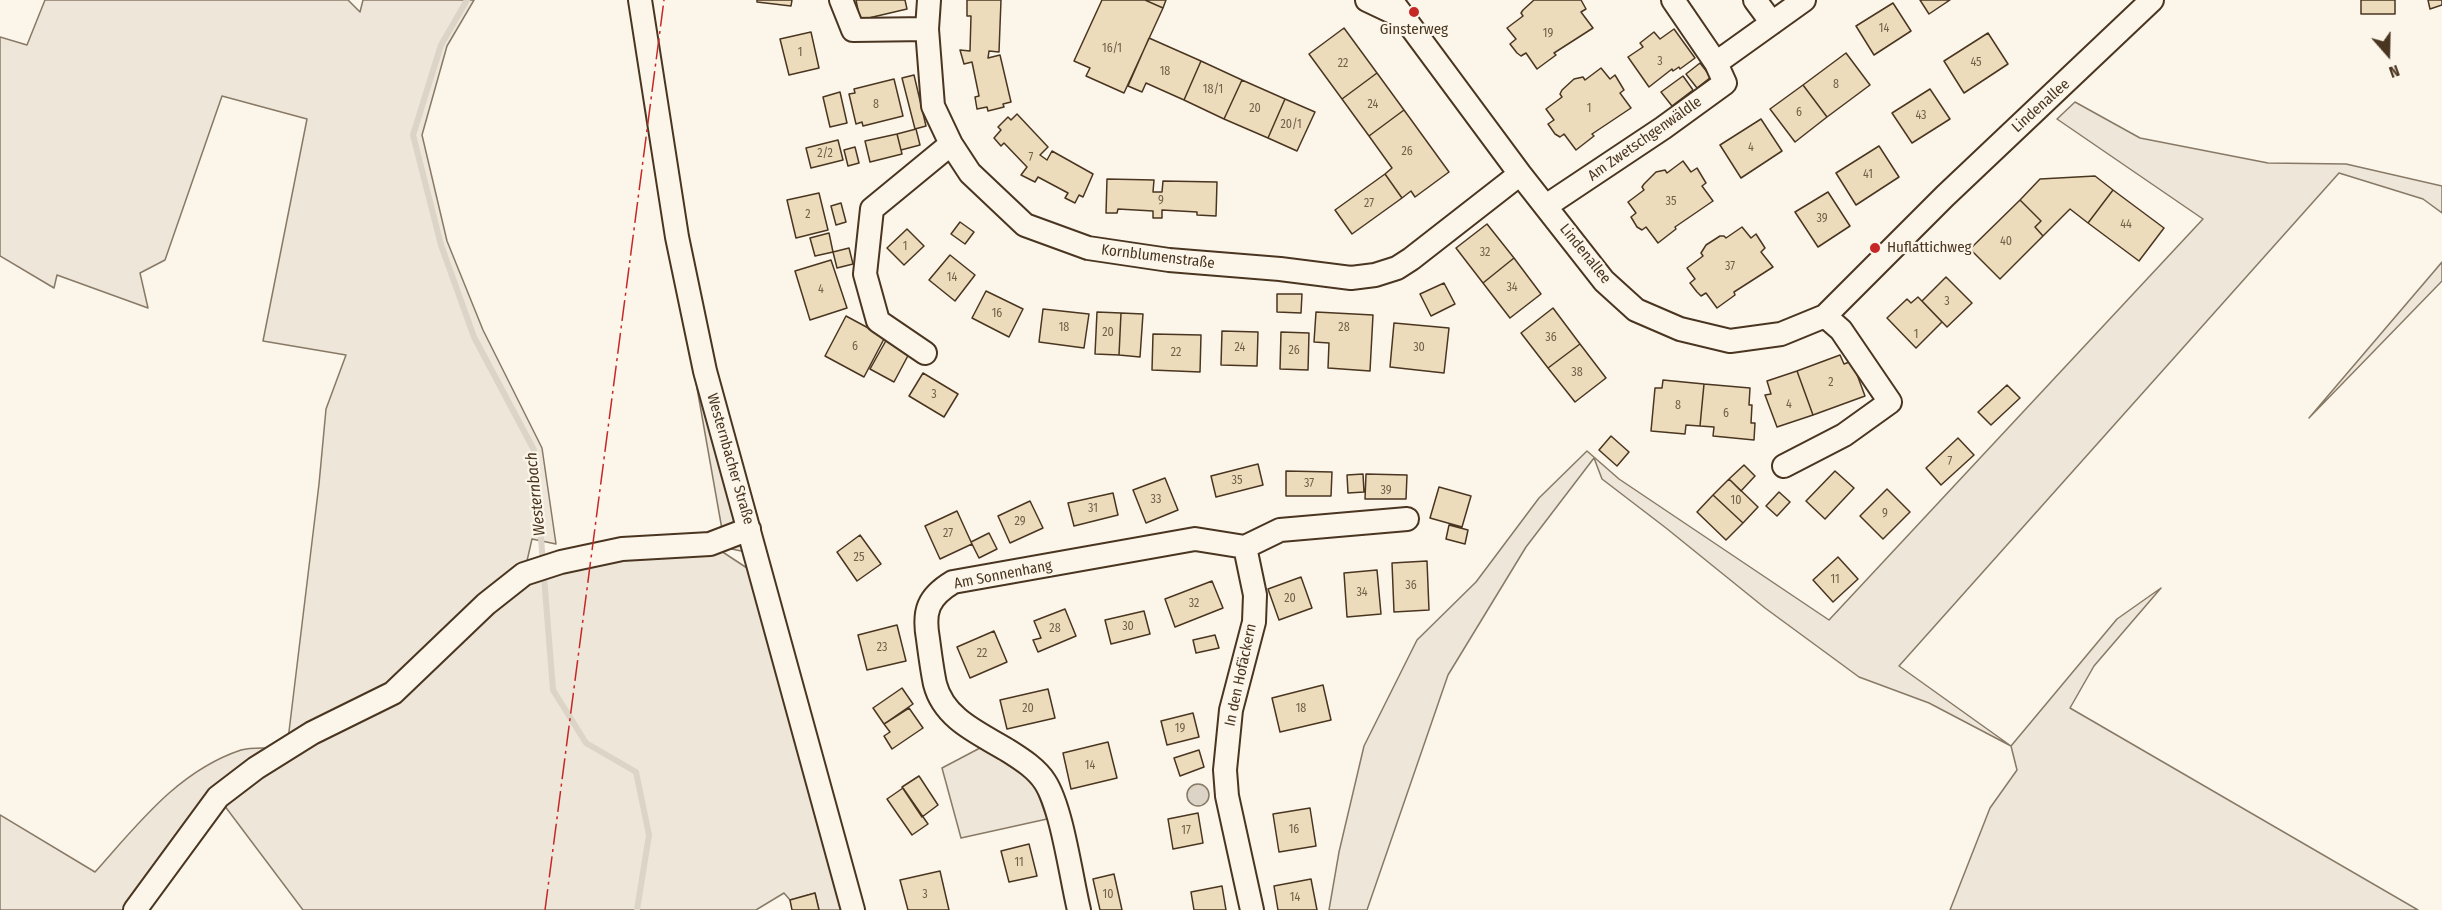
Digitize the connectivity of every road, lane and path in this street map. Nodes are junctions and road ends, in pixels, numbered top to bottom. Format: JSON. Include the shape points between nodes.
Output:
{"nodes":[{"id":1,"x":640,"y":0,"type":"edge"},
{"id":2,"x":841,"y":0,"type":"edge"},
{"id":3,"x":929,"y":0,"type":"edge"},
{"id":4,"x":1367,"y":0,"type":"edge"},
{"id":5,"x":1673,"y":0,"type":"edge"},
{"id":6,"x":1755,"y":0,"type":"edge"},
{"id":7,"x":1804,"y":0,"type":"edge"},
{"id":8,"x":2152,"y":0,"type":"edge"},
{"id":9,"x":1398,"y":9,"type":"edge"},
{"id":10,"x":1772,"y":23,"type":"junction"},
{"id":11,"x":927,"y":29,"type":"junction"},
{"id":12,"x":1716,"y":63,"type":"junction"},
{"id":13,"x":951,"y":144,"type":"junction"},
{"id":14,"x":1520,"y":174,"type":"junction"},
{"id":15,"x":1546,"y":206,"type":"junction"},
{"id":16,"x":1825,"y":316,"type":"junction"},
{"id":17,"x":925,"y":353,"type":"dead end"},
{"id":18,"x":1784,"y":466,"type":"dead end"},
{"id":19,"x":1407,"y":519,"type":"dead end"},
{"id":20,"x":749,"y":529,"type":"junction"},
{"id":21,"x":1245,"y":547,"type":"junction"},
{"id":22,"x":135,"y":910,"type":"edge"},
{"id":23,"x":853,"y":910,"type":"edge"},
{"id":24,"x":1079,"y":910,"type":"edge"},
{"id":25,"x":1252,"y":910,"type":"edge"}],
"edges":[{"from":1,"to":20,"type":"street","name":"Westernbacher Straße","via":[[700,348]]},
{"from":2,"to":11,"type":"street","via":[[853,30]]},
{"from":3,"to":11,"type":"street","name":"Kornblumenstraße"},
{"from":4,"to":9,"type":"street","name":"Lindenallee"},
{"from":5,"to":12,"type":"street","name":"Am Zwetschgenwäldle"},
{"from":6,"to":10,"type":"street"},
{"from":7,"to":10,"type":"street"},
{"from":8,"to":16,"type":"street","name":"Lindenallee","via":[[1936,204]]},
{"from":9,"to":14,"type":"street","name":"Lindenallee"},
{"from":10,"to":12,"type":"street"},
{"from":11,"to":13,"type":"street","name":"Kornblumenstraße","via":[[933,106]]},
{"from":12,"to":15,"type":"street","name":"Am Zwetschgenwäldle","via":[[1725,83]]},
{"from":13,"to":14,"type":"street","name":"Kornblumenstraße","via":[[970,173],[1025,225],[1088,248],[1351,278],[1396,268]]},
{"from":13,"to":17,"type":"street","via":[[872,209],[865,274],[878,321]]},
{"from":14,"to":15,"type":"street","name":"Lindenallee"},
{"from":15,"to":16,"type":"street","name":"Lindenallee","via":[[1604,281],[1636,310],[1680,329],[1730,340],[1781,334]]},
{"from":16,"to":18,"type":"street","via":[[1841,330],[1890,402],[1844,435]]},
{"from":19,"to":21,"type":"street","via":[[1280,530]]},
{"from":20,"to":22,"type":"street","via":[[710,544],[622,549],[524,574],[486,604],[393,693],[312,733],[218,797]]},
{"from":20,"to":23,"type":"street","name":"Westernbacher Straße"},
{"from":21,"to":24,"type":"street","name":"Am Sonnenhang","via":[[1195,539],[953,582],[929,604],[925,621],[936,686],[944,704],[957,721],[1031,766],[1045,782],[1055,807]]},
{"from":21,"to":25,"type":"street","name":"In den Hofäckern","via":[[1255,595],[1254,622],[1231,710],[1225,770]]}]}
